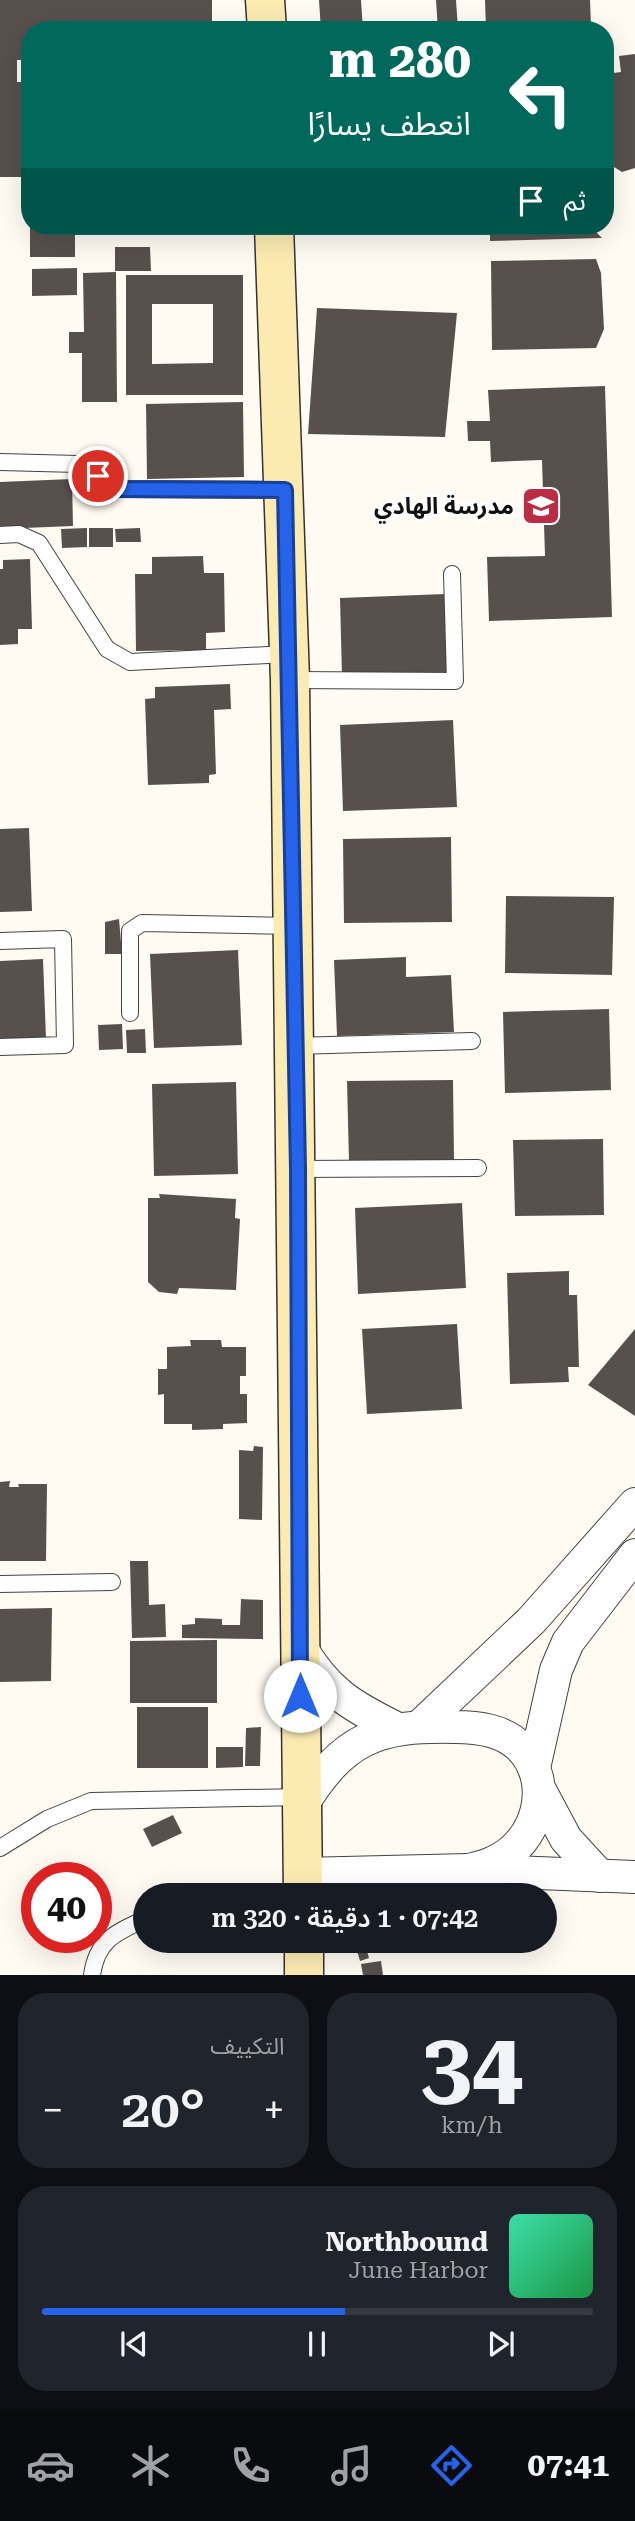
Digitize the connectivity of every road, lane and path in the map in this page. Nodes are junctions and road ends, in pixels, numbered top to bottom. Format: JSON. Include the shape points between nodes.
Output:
{"nodes":[{"id":1,"x":265,"y":0,"type":"edge"},
{"id":2,"x":266,"y":21,"type":"edge"},
{"id":3,"x":274,"y":235,"type":"edge"},
{"id":4,"x":0,"y":462,"type":"edge"},
{"id":5,"x":285,"y":490,"type":"junction"},
{"id":6,"x":0,"y":535,"type":"edge"},
{"id":7,"x":452,"y":574,"type":"dead end"},
{"id":8,"x":289,"y":667,"type":"junction"},
{"id":9,"x":291,"y":926,"type":"junction"},
{"id":10,"x":0,"y":941,"type":"edge"},
{"id":11,"x":130,"y":1013,"type":"dead end"},
{"id":12,"x":472,"y":1041,"type":"dead end"},
{"id":13,"x":294,"y":1046,"type":"junction"},
{"id":14,"x":0,"y":1047,"type":"edge"},
{"id":15,"x":478,"y":1168,"type":"dead end"},
{"id":16,"x":298,"y":1169,"type":"junction"},
{"id":17,"x":635,"y":1504,"type":"edge"},
{"id":18,"x":635,"y":1555,"type":"edge"},
{"id":19,"x":112,"y":1582,"type":"dead end"},
{"id":20,"x":0,"y":1584,"type":"edge"},
{"id":21,"x":300,"y":1646,"type":"junction"},
{"id":22,"x":408,"y":1727,"type":"junction"},
{"id":23,"x":538,"y":1780,"type":"junction"},
{"id":24,"x":301,"y":1802,"type":"junction"},
{"id":25,"x":0,"y":1848,"type":"edge"},
{"id":26,"x":468,"y":1870,"type":"junction"},
{"id":27,"x":600,"y":1876,"type":"junction"},
{"id":28,"x":635,"y":1877,"type":"edge"},
{"id":29,"x":303,"y":1883,"type":"edge"},
{"id":30,"x":315,"y":1883,"type":"edge"},
{"id":31,"x":133,"y":1925,"type":"edge"},
{"id":32,"x":304,"y":1953,"type":"edge"},
{"id":33,"x":92,"y":1975,"type":"edge"},
{"id":34,"x":304,"y":1975,"type":"edge"}],
"edges":[{"from":1,"to":2,"type":"street"},
{"from":3,"to":5,"type":"street"},
{"from":4,"to":5,"type":"lane","via":[[78,464],[117,489]]},
{"from":5,"to":8,"type":"street"},
{"from":6,"to":8,"type":"lane","via":[[19,534],[39,543],[107,649],[130,662]]},
{"from":7,"to":8,"type":"lane","via":[[455,681]]},
{"from":8,"to":9,"type":"street"},
{"from":9,"to":11,"type":"lane","via":[[142,923],[130,931]]},
{"from":9,"to":13,"type":"street"},
{"from":10,"to":14,"type":"lane","via":[[63,939],[65,1045]]},
{"from":12,"to":13,"type":"lane"},
{"from":13,"to":16,"type":"street"},
{"from":15,"to":16,"type":"lane"},
{"from":16,"to":21,"type":"street"},
{"from":17,"to":22,"type":"street","via":[[531,1621]]},
{"from":18,"to":23,"type":"street","via":[[568,1642],[556,1670]]},
{"from":19,"to":20,"type":"lane"},
{"from":21,"to":22,"type":"street","via":[[315,1672],[336,1694]]},
{"from":21,"to":24,"type":"street"},
{"from":22,"to":23,"type":"street","via":[[473,1727],[498,1733],[520,1747]]},
{"from":22,"to":24,"type":"street","via":[[365,1739],[339,1757]]},
{"from":23,"to":26,"type":"street","via":[[535,1820],[519,1844],[496,1862]]},
{"from":23,"to":27,"type":"street","via":[[566,1839]]},
{"from":24,"to":25,"type":"lane","via":[[91,1801],[47,1819]]},
{"from":24,"to":29,"type":"street"},
{"from":26,"to":27,"type":"street"},
{"from":26,"to":30,"type":"street"},
{"from":27,"to":28,"type":"street"},
{"from":31,"to":33,"type":"lane","via":[[117,1932],[95,1953]]},
{"from":32,"to":34,"type":"street"}]}
